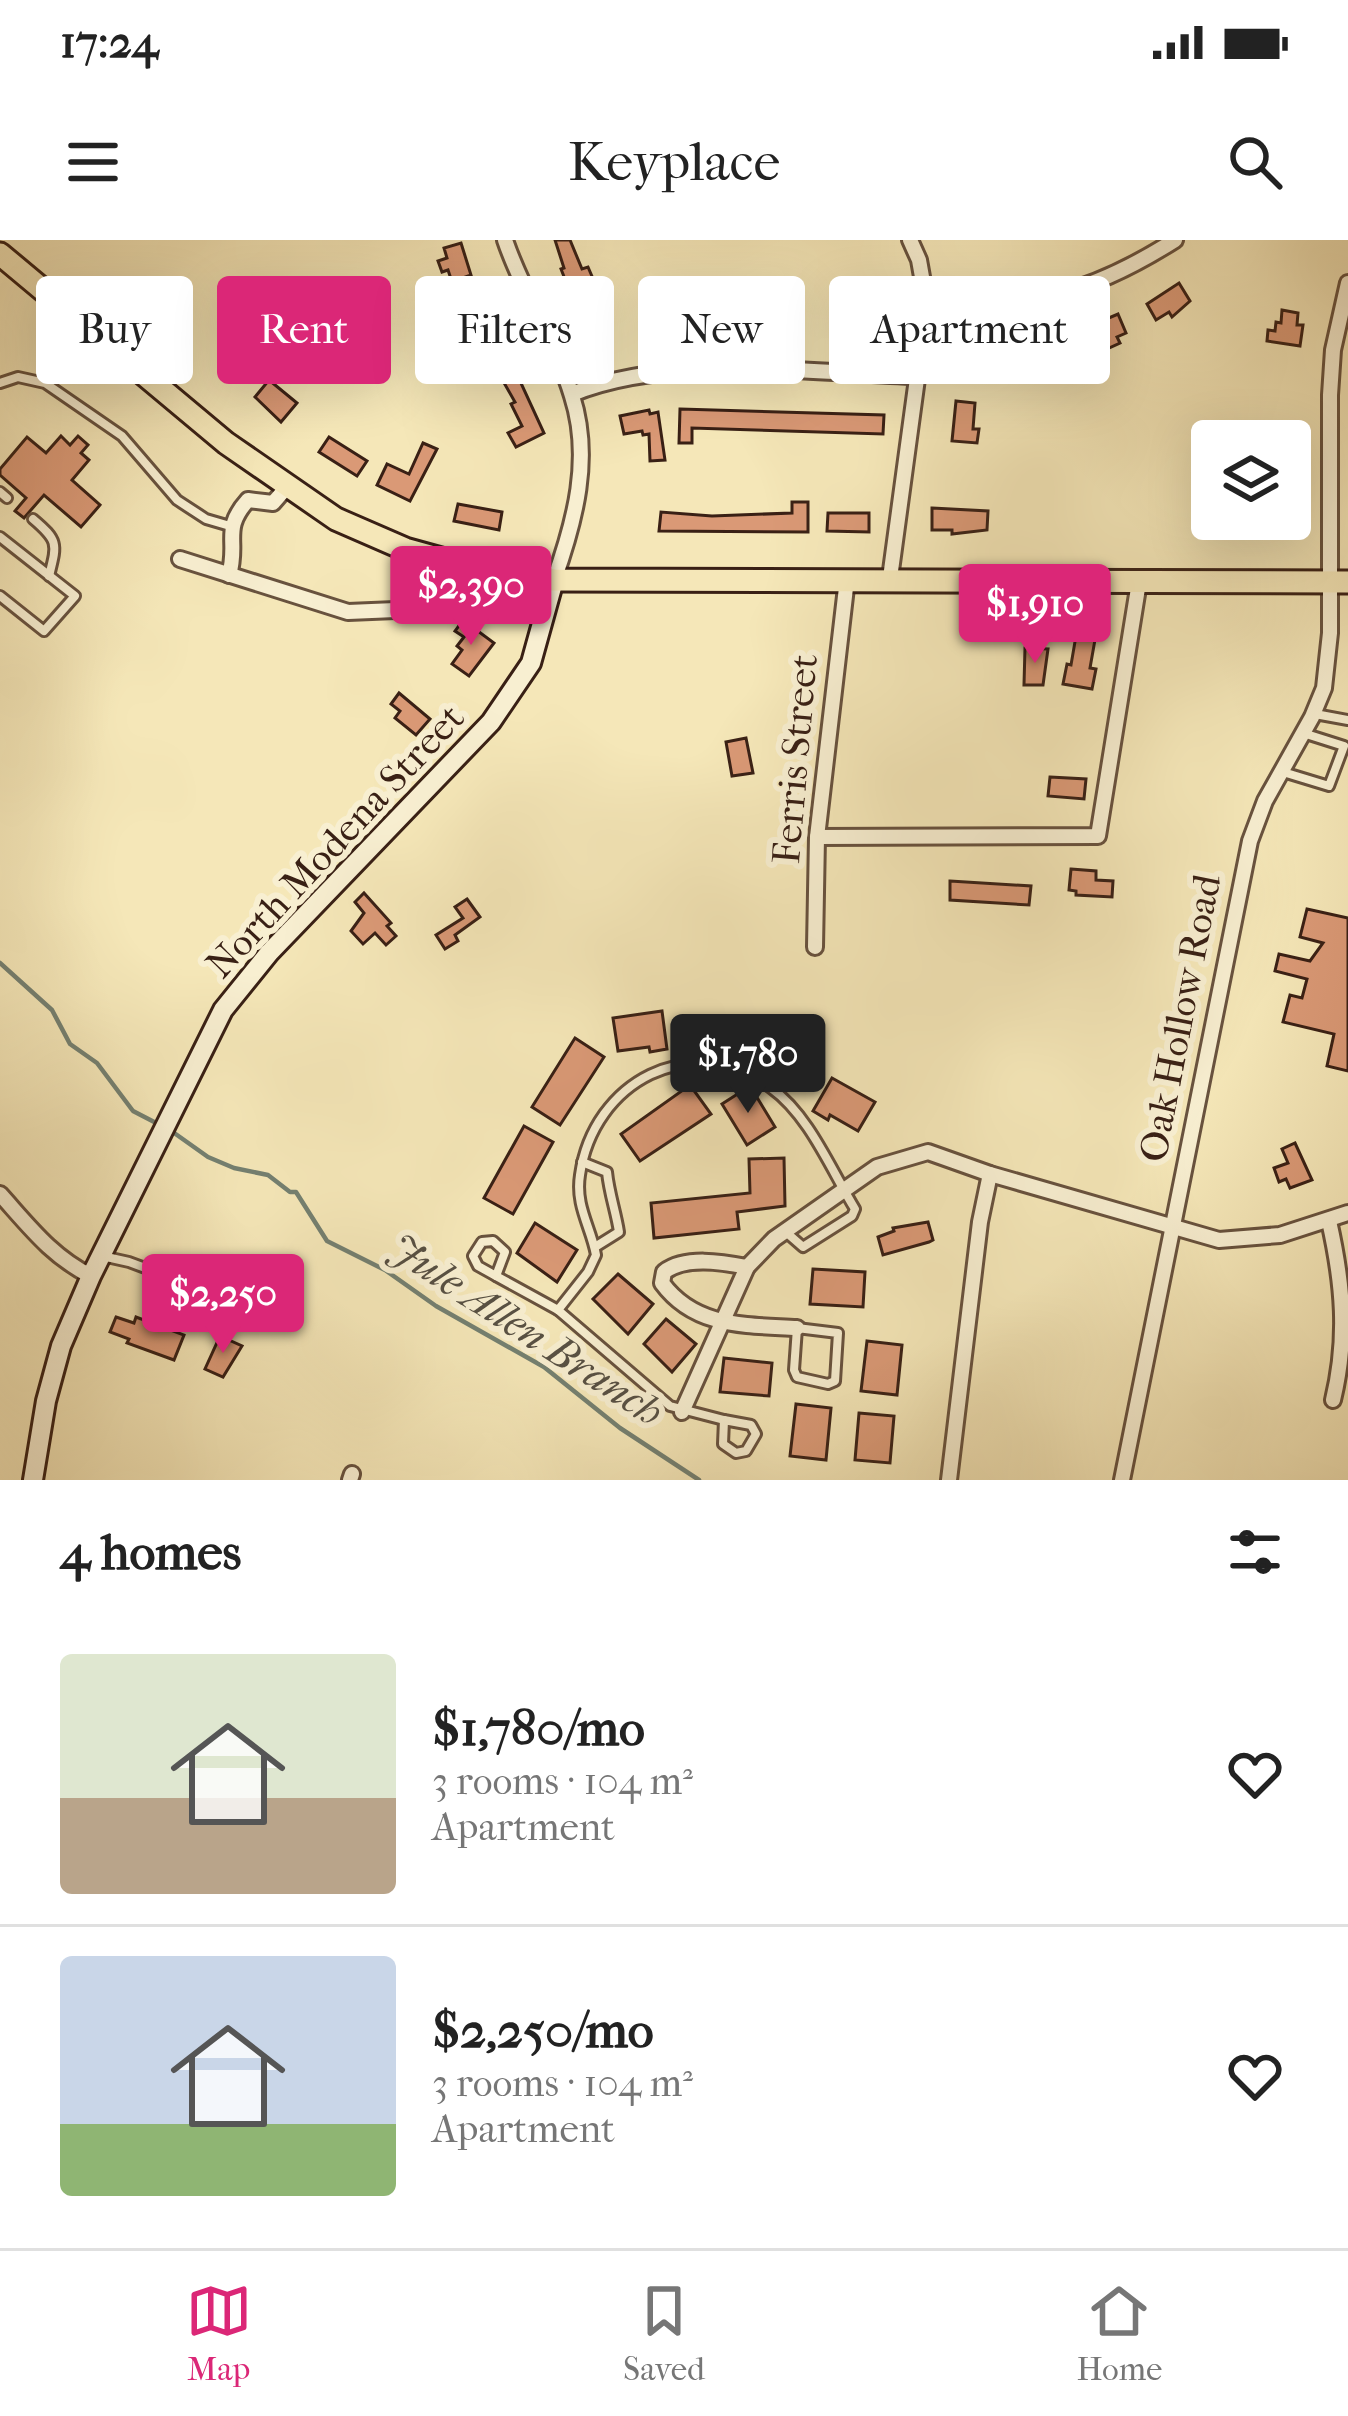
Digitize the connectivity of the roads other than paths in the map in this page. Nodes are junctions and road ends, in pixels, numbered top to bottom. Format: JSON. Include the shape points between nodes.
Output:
{"nodes":[{"id":1,"x":505,"y":240,"type":"edge"},
{"id":2,"x":910,"y":240,"type":"edge"},
{"id":3,"x":1175,"y":240,"type":"edge"},
{"id":4,"x":0,"y":254,"type":"edge"},
{"id":5,"x":922,"y":276,"type":"edge"},
{"id":6,"x":1110,"y":277,"type":"edge"},
{"id":7,"x":1348,"y":283,"type":"edge"},
{"id":8,"x":829,"y":374,"type":"edge"},
{"id":9,"x":0,"y":382,"type":"edge"},
{"id":10,"x":916,"y":384,"type":"edge"},
{"id":11,"x":572,"y":394,"type":"junction"},
{"id":12,"x":286,"y":488,"type":"junction"},
{"id":13,"x":33,"y":519,"type":"dead end"},
{"id":14,"x":230,"y":526,"type":"junction"},
{"id":15,"x":0,"y":537,"type":"edge"},
{"id":16,"x":180,"y":559,"type":"dead end"},
{"id":17,"x":229,"y":575,"type":"junction"},
{"id":18,"x":49,"y":576,"type":"junction"},
{"id":19,"x":890,"y":578,"type":"junction"},
{"id":20,"x":847,"y":579,"type":"junction"},
{"id":21,"x":554,"y":580,"type":"junction"},
{"id":22,"x":1139,"y":582,"type":"junction"},
{"id":23,"x":1339,"y":582,"type":"edge"},
{"id":24,"x":0,"y":596,"type":"edge"},
{"id":25,"x":443,"y":608,"type":"dead end"},
{"id":26,"x":1314,"y":714,"type":"junction"},
{"id":27,"x":1348,"y":719,"type":"edge"},
{"id":28,"x":1303,"y":734,"type":"junction"},
{"id":29,"x":1346,"y":747,"type":"edge"},
{"id":30,"x":1282,"y":771,"type":"junction"},
{"id":31,"x":817,"y":837,"type":"junction"},
{"id":32,"x":815,"y":947,"type":"dead end"},
{"id":33,"x":582,"y":1162,"type":"junction"},
{"id":34,"x":990,"y":1174,"type":"junction"},
{"id":35,"x":844,"y":1190,"type":"junction"},
{"id":36,"x":0,"y":1194,"type":"edge"},
{"id":37,"x":1348,"y":1213,"type":"edge"},
{"id":38,"x":1329,"y":1221,"type":"junction"},
{"id":39,"x":1171,"y":1228,"type":"junction"},
{"id":40,"x":786,"y":1232,"type":"junction"},
{"id":41,"x":595,"y":1247,"type":"junction"},
{"id":42,"x":100,"y":1256,"type":"junction"},
{"id":43,"x":748,"y":1267,"type":"junction"},
{"id":44,"x":91,"y":1276,"type":"junction"},
{"id":45,"x":496,"y":1276,"type":"junction"},
{"id":46,"x":237,"y":1302,"type":"dead end"},
{"id":47,"x":558,"y":1310,"type":"junction"},
{"id":48,"x":723,"y":1320,"type":"junction"},
{"id":49,"x":797,"y":1328,"type":"junction"},
{"id":50,"x":1333,"y":1400,"type":"dead end"},
{"id":51,"x":682,"y":1412,"type":"junction"},
{"id":52,"x":724,"y":1420,"type":"junction"},
{"id":53,"x":33,"y":1480,"type":"edge"},
{"id":54,"x":949,"y":1480,"type":"edge"},
{"id":55,"x":1122,"y":1480,"type":"edge"}],
"edges":[{"from":1,"to":11,"type":"street"},
{"from":2,"to":5,"type":"street"},
{"from":3,"to":6,"type":"street"},
{"from":4,"to":12,"type":"main road"},
{"from":7,"to":23,"type":"street","name":"Oak Hollow Road","via":[[1330,395]]},
{"from":8,"to":11,"type":"street","via":[[637,373]]},
{"from":9,"to":14,"type":"lane","via":[[18,376],[46,383],[122,436],[177,500]]},
{"from":10,"to":19,"type":"street"},
{"from":11,"to":21,"type":"street","via":[[583,458]]},
{"from":12,"to":14,"type":"street","via":[[273,503],[248,500]]},
{"from":12,"to":21,"type":"main road","via":[[405,549]]},
{"from":13,"to":18,"type":"lane","via":[[53,536]]},
{"from":14,"to":17,"type":"street"},
{"from":15,"to":18,"type":"lane"},
{"from":16,"to":17,"type":"street"},
{"from":17,"to":25,"type":"street","via":[[347,612]]},
{"from":18,"to":24,"type":"lane","via":[[75,596],[44,632]]},
{"from":19,"to":20,"type":"main road"},
{"from":19,"to":22,"type":"main road"},
{"from":20,"to":21,"type":"main road"},
{"from":20,"to":31,"type":"street","name":"Ferris Street"},
{"from":21,"to":42,"type":"street","name":"North Modena Street","via":[[531,663],[491,722],[223,1010]]},
{"from":22,"to":23,"type":"main road"},
{"from":22,"to":31,"type":"street","via":[[1097,836]]},
{"from":23,"to":26,"type":"street","name":"Oak Hollow Road"},
{"from":26,"to":27,"type":"lane"},
{"from":26,"to":28,"type":"street","name":"Oak Hollow Road"},
{"from":28,"to":29,"type":"lane"},
{"from":28,"to":30,"type":"street","name":"Oak Hollow Road"},
{"from":29,"to":30,"type":"lane","via":[[1329,787]]},
{"from":30,"to":39,"type":"street","name":"Oak Hollow Road","via":[[1250,841],[1234,904]]},
{"from":31,"to":32,"type":"street","name":"Ferris Street"},
{"from":33,"to":35,"type":"lane","via":[[599,1117],[629,1088],[667,1068],[717,1064],[777,1092]]},
{"from":33,"to":41,"type":"lane","via":[[579,1202]]},
{"from":33,"to":41,"type":"lane","via":[[607,1172],[618,1224],[615,1238]]},
{"from":34,"to":35,"type":"street","via":[[928,1152],[877,1167]]},
{"from":34,"to":39,"type":"street"},
{"from":34,"to":54,"type":"street"},
{"from":35,"to":40,"type":"street"},
{"from":35,"to":40,"type":"lane","via":[[852,1216],[803,1247]]},
{"from":36,"to":44,"type":"street","via":[[44,1244]]},
{"from":37,"to":38,"type":"street"},
{"from":38,"to":39,"type":"street","via":[[1240,1240]]},
{"from":38,"to":50,"type":"street","via":[[1345,1334]]},
{"from":39,"to":55,"type":"street","name":"Oak Hollow Road"},
{"from":40,"to":43,"type":"street"},
{"from":41,"to":47,"type":"lane","via":[[588,1272]]},
{"from":42,"to":44,"type":"street","name":"North Modena Street"},
{"from":42,"to":46,"type":"lane"},
{"from":43,"to":48,"type":"street"},
{"from":43,"to":48,"type":"street","via":[[674,1264],[664,1272],[662,1283],[686,1308]]},
{"from":44,"to":53,"type":"street","name":"North Modena Street","via":[[61,1346]]},
{"from":45,"to":45,"type":"lane","via":[[473,1256],[482,1242],[505,1252]]},
{"from":45,"to":47,"type":"lane"},
{"from":47,"to":51,"type":"lane"},
{"from":48,"to":49,"type":"street"},
{"from":48,"to":51,"type":"street"},
{"from":49,"to":49,"type":"lane","via":[[796,1377],[835,1381],[838,1333]]},
{"from":51,"to":52,"type":"lane"},
{"from":52,"to":52,"type":"lane","via":[[723,1444],[746,1451],[756,1434],[751,1425]]}]}
